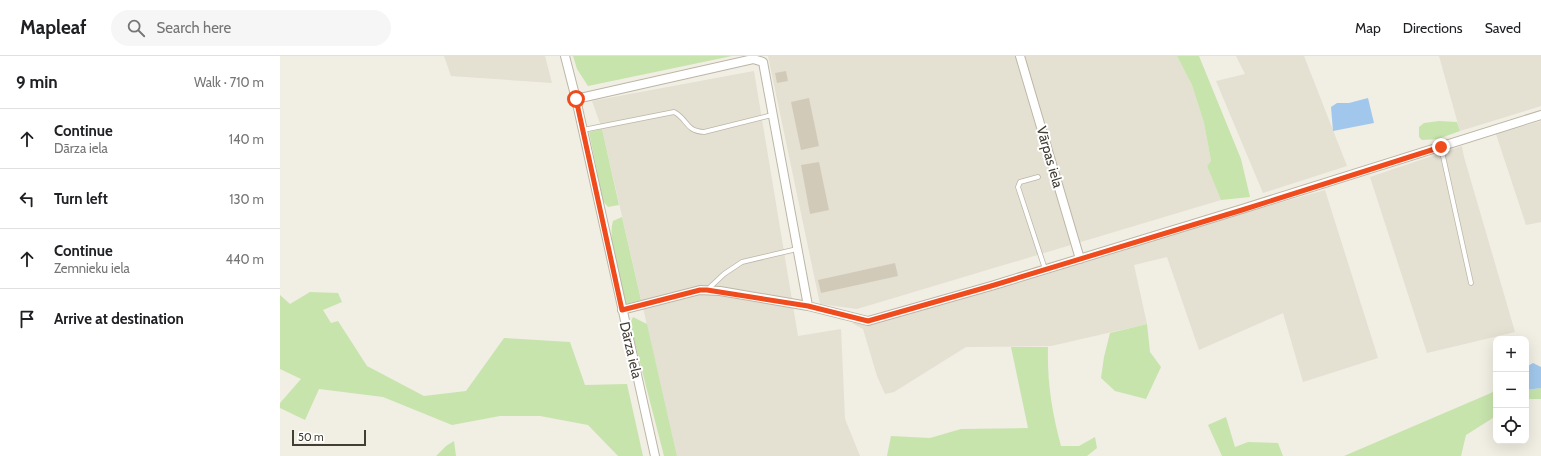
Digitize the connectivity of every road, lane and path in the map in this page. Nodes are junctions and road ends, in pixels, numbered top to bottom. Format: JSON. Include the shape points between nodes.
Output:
{"nodes":[{"id":1,"x":565,"y":56,"type":"edge"},
{"id":2,"x":1020,"y":56,"type":"edge"},
{"id":3,"x":576,"y":99,"type":"junction"},
{"id":4,"x":773,"y":115,"type":"junction"},
{"id":5,"x":1541,"y":115,"type":"edge"},
{"id":6,"x":583,"y":130,"type":"junction"},
{"id":7,"x":1441,"y":147,"type":"junction"},
{"id":8,"x":1038,"y":177,"type":"dead end"},
{"id":9,"x":798,"y":249,"type":"junction"},
{"id":10,"x":1080,"y":259,"type":"junction"},
{"id":11,"x":1045,"y":270,"type":"junction"},
{"id":12,"x":1471,"y":283,"type":"dead end"},
{"id":13,"x":707,"y":290,"type":"junction"},
{"id":14,"x":808,"y":306,"type":"junction"},
{"id":15,"x":622,"y":310,"type":"junction"},
{"id":16,"x":655,"y":456,"type":"edge"}],
"edges":[{"from":1,"to":3,"type":"street","name":"Dārza iela"},
{"from":2,"to":10,"type":"street","name":"Vārpas iela"},
{"from":3,"to":4,"type":"street","via":[[753,59],[763,62]]},
{"from":3,"to":6,"type":"street","name":"Dārza iela"},
{"from":4,"to":6,"type":"lane","via":[[704,132],[696,132],[689,128],[680,115],[674,112]]},
{"from":4,"to":9,"type":"street"},
{"from":5,"to":7,"type":"street"},
{"from":6,"to":15,"type":"street","name":"Dārza iela"},
{"from":7,"to":10,"type":"street"},
{"from":7,"to":12,"type":"lane"},
{"from":8,"to":11,"type":"lane","via":[[1020,182],[1018,188]]},
{"from":9,"to":13,"type":"lane","via":[[742,262]]},
{"from":9,"to":14,"type":"street"},
{"from":10,"to":11,"type":"street"},
{"from":11,"to":14,"type":"street","via":[[868,321]]},
{"from":13,"to":14,"type":"street"},
{"from":13,"to":15,"type":"street"},
{"from":15,"to":16,"type":"street","name":"Dārza iela"}]}
